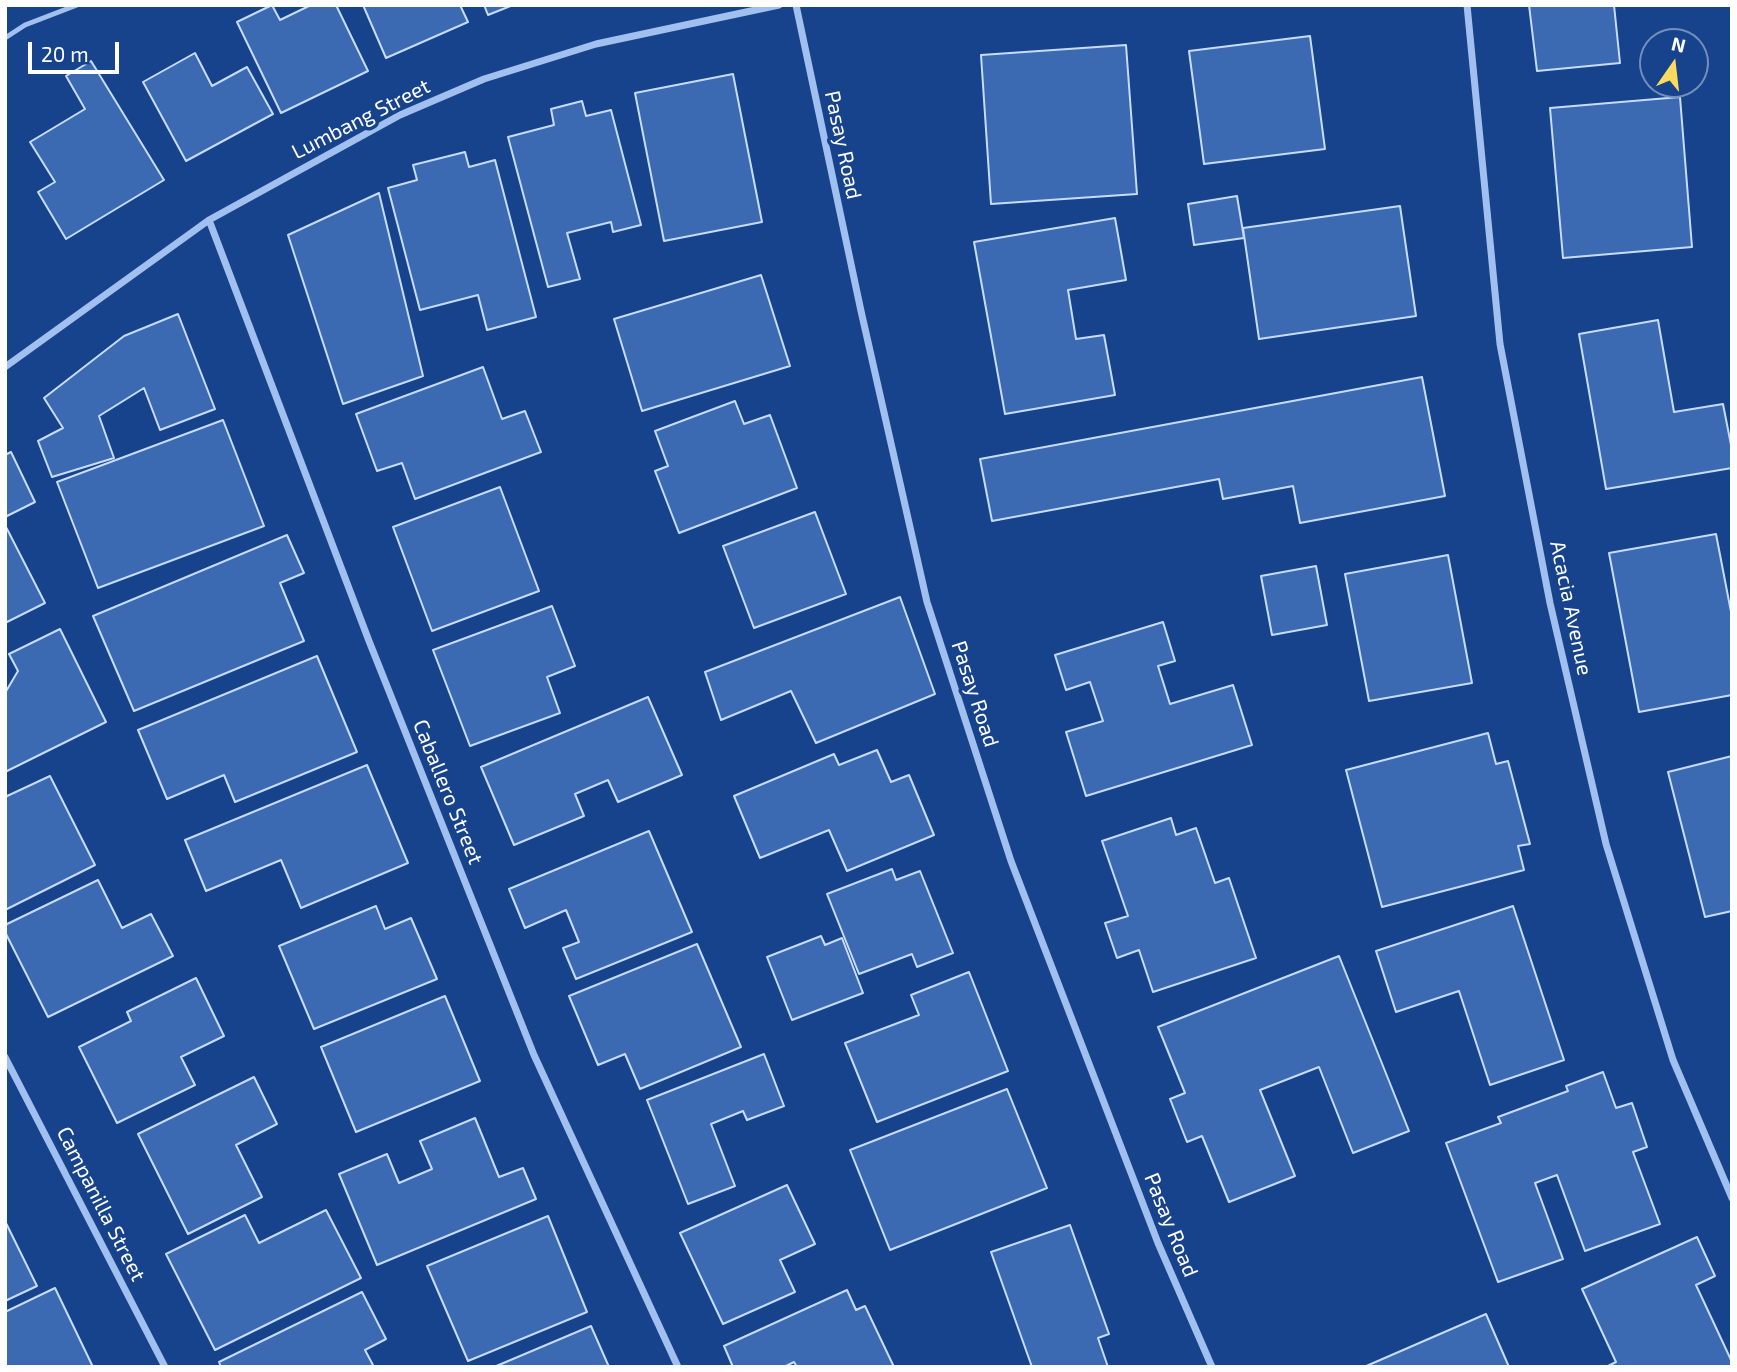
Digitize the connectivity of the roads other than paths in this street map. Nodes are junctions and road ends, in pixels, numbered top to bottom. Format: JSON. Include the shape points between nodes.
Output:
{"nodes":[{"id":1,"x":77,"y":5,"type":"edge"},
{"id":2,"x":779,"y":5,"type":"edge"},
{"id":3,"x":796,"y":5,"type":"edge"},
{"id":4,"x":1467,"y":5,"type":"edge"},
{"id":5,"x":5,"y":38,"type":"edge"},
{"id":6,"x":209,"y":220,"type":"junction"},
{"id":7,"x":5,"y":367,"type":"edge"},
{"id":8,"x":5,"y":1058,"type":"edge"},
{"id":9,"x":1732,"y":1198,"type":"edge"},
{"id":10,"x":165,"y":1367,"type":"edge"},
{"id":11,"x":678,"y":1367,"type":"edge"},
{"id":12,"x":1212,"y":1367,"type":"edge"}],
"edges":[{"from":1,"to":5,"type":"lane"},
{"from":2,"to":6,"type":"street","name":"Lumbang Street","via":[[596,44],[484,79],[400,115]]},
{"from":3,"to":12,"type":"street","name":"Pasay Road","via":[[927,602],[1011,861],[1153,1230]]},
{"from":4,"to":9,"type":"street","name":"Acacia Avenue","via":[[1500,344],[1550,603],[1606,844],[1673,1060]]},
{"from":6,"to":7,"type":"street","name":"Lumbang Street"},
{"from":6,"to":11,"type":"street","name":"Caballero Street","via":[[369,641],[534,1055]]},
{"from":8,"to":10,"type":"street","name":"Campanilla Street"}]}
